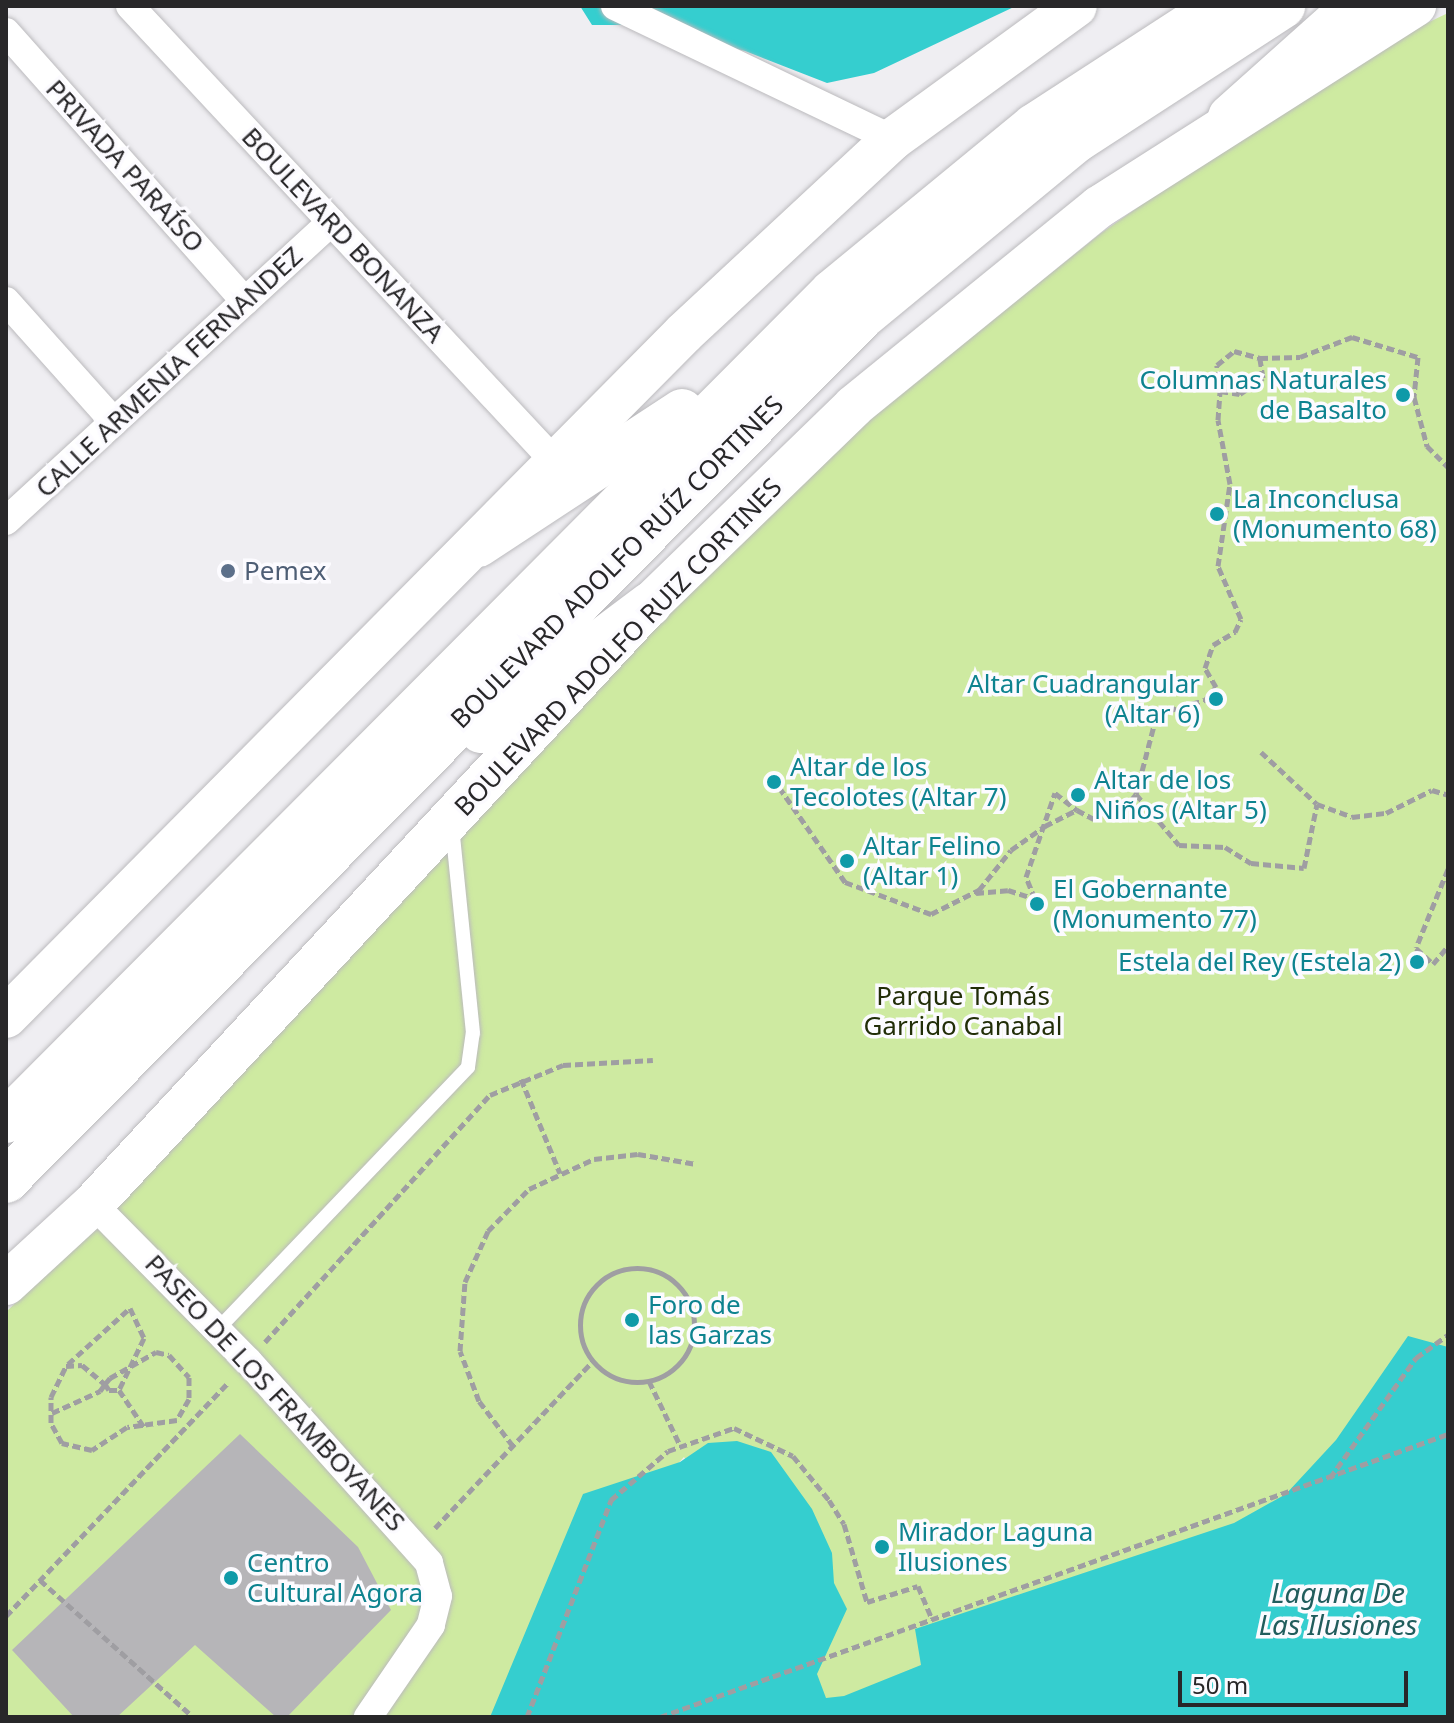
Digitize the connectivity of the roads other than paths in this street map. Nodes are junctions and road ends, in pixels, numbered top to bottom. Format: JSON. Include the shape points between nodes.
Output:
{"nodes":[{"id":1,"x":130,"y":6,"type":"edge"},
{"id":2,"x":615,"y":6,"type":"edge"},
{"id":3,"x":1076,"y":6,"type":"edge"},
{"id":4,"x":1219,"y":6,"type":"edge"},
{"id":5,"x":1283,"y":6,"type":"edge"},
{"id":6,"x":1354,"y":6,"type":"edge"},
{"id":7,"x":1415,"y":6,"type":"edge"},
{"id":8,"x":6,"y":32,"type":"edge"},
{"id":9,"x":1230,"y":117,"type":"junction"},
{"id":10,"x":893,"y":139,"type":"junction"},
{"id":11,"x":331,"y":222,"type":"junction"},
{"id":12,"x":6,"y":301,"type":"edge"},
{"id":13,"x":245,"y":301,"type":"junction"},
{"id":14,"x":761,"y":359,"type":"junction"},
{"id":15,"x":114,"y":422,"type":"junction"},
{"id":16,"x":556,"y":463,"type":"junction"},
{"id":17,"x":6,"y":521,"type":"edge"},
{"id":18,"x":478,"y":545,"type":"junction"},
{"id":19,"x":650,"y":604,"type":"junction"},
{"id":20,"x":364,"y":818,"type":"junction"},
{"id":21,"x":451,"y":821,"type":"junction"},
{"id":22,"x":6,"y":1017,"type":"edge"},
{"id":23,"x":6,"y":1121,"type":"edge"},
{"id":24,"x":6,"y":1181,"type":"edge"},
{"id":25,"x":93,"y":1204,"type":"junction"},
{"id":26,"x":6,"y":1284,"type":"edge"},
{"id":27,"x":218,"y":1329,"type":"junction"},
{"id":28,"x":368,"y":1717,"type":"edge"}],
"edges":[{"from":1,"to":11,"type":"street","name":"BOULEVARD BONANZA"},
{"from":2,"to":10,"type":"street"},
{"from":3,"to":10,"type":"main road"},
{"from":4,"to":14,"type":"highway","name":"BOULEVARD ADOLFO RUÍZ CORTINES","via":[[1010,145]]},
{"from":5,"to":20,"type":"highway","name":"BOULEVARD ADOLFO RUÍZ CORTINES","via":[[1077,140],[862,317]]},
{"from":6,"to":9,"type":"highway"},
{"from":7,"to":9,"type":"main road","name":"BOULEVARD ADOLFO RUIZ CORTINES"},
{"from":8,"to":13,"type":"street","name":"PRIVADA PARAÍSO"},
{"from":9,"to":19,"type":"main road","name":"BOULEVARD ADOLFO RUIZ CORTINES","via":[[1011,273],[854,406]]},
{"from":10,"to":16,"type":"main road"},
{"from":11,"to":13,"type":"street","name":"CALLE ARMENIA FERNANDEZ"},
{"from":11,"to":16,"type":"street","name":"BOULEVARD BONANZA"},
{"from":12,"to":15,"type":"street"},
{"from":13,"to":15,"type":"street","name":"CALLE ARMENIA FERNANDEZ"},
{"from":14,"to":18,"type":"highway"},
{"from":14,"to":23,"type":"highway","name":"BOULEVARD ADOLFO RUÍZ CORTINES"},
{"from":15,"to":17,"type":"street","name":"CALLE ARMENIA FERNANDEZ"},
{"from":16,"to":18,"type":"main road"},
{"from":18,"to":22,"type":"main road"},
{"from":19,"to":20,"type":"highway"},
{"from":19,"to":21,"type":"main road","name":"BOULEVARD ADOLFO RUIZ CORTINES"},
{"from":20,"to":24,"type":"highway","name":"BOULEVARD ADOLFO RUÍZ CORTINES"},
{"from":21,"to":25,"type":"main road","name":"BOULEVARD ADOLFO RUIZ CORTINES"},
{"from":21,"to":27,"type":"lane","via":[[473,1033],[468,1067]]},
{"from":25,"to":26,"type":"main road","name":"BOULEVARD ADOLFO RUIZ CORTINES"},
{"from":25,"to":27,"type":"street","name":"PASEO DE LOS FRAMBOYANES"},
{"from":27,"to":28,"type":"street","name":"PASEO DE LOS FRAMBOYANES","via":[[418,1547],[435,1581],[436,1613]]}]}
